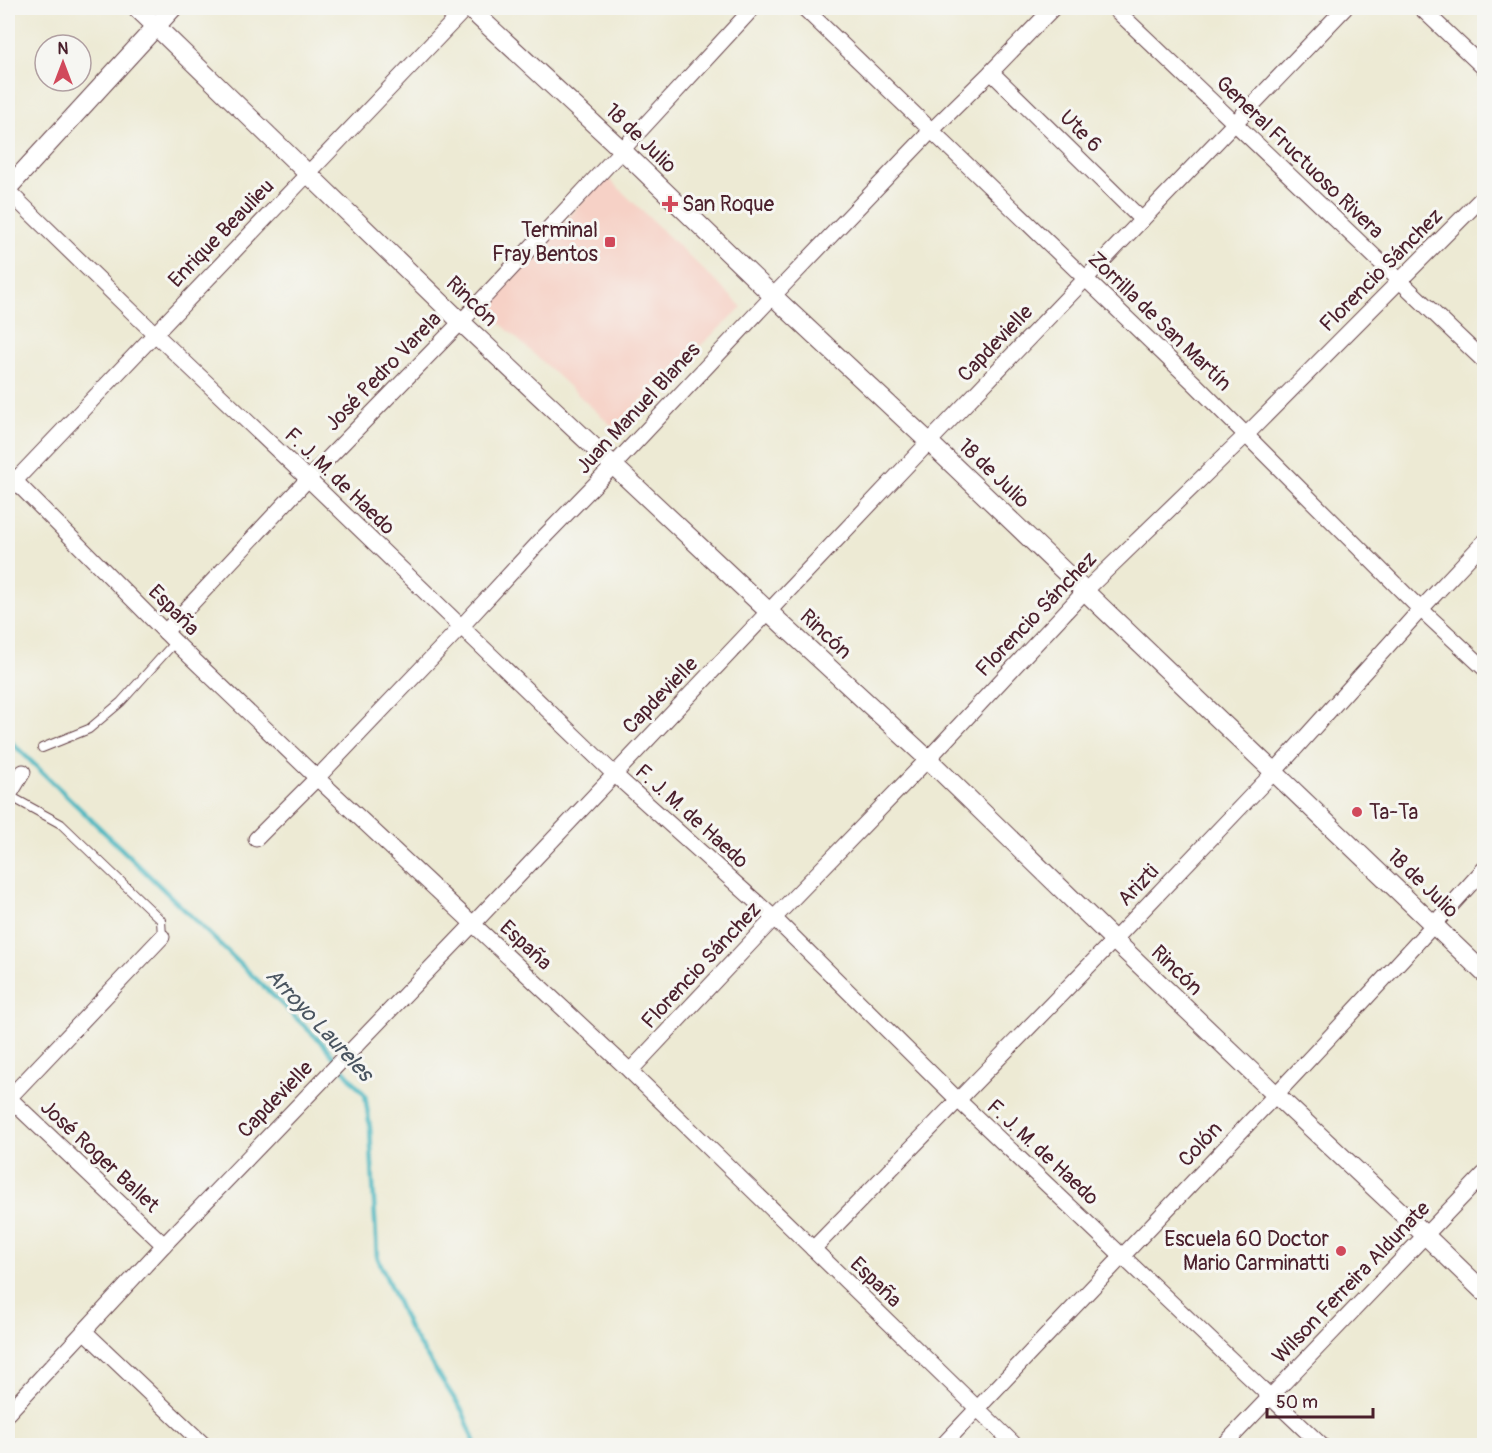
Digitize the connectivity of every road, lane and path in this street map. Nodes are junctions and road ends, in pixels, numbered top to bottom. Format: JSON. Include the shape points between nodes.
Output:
{"nodes":[{"id":1,"x":137,"y":8,"type":"edge"},
{"id":2,"x":173,"y":8,"type":"edge"},
{"id":3,"x":468,"y":8,"type":"edge"},
{"id":4,"x":753,"y":8,"type":"edge"},
{"id":5,"x":804,"y":8,"type":"edge"},
{"id":6,"x":1053,"y":8,"type":"edge"},
{"id":7,"x":1114,"y":8,"type":"edge"},
{"id":8,"x":1345,"y":8,"type":"edge"},
{"id":9,"x":1421,"y":8,"type":"edge"},
{"id":10,"x":156,"y":25,"type":"junction"},
{"id":11,"x":1485,"y":68,"type":"edge"},
{"id":12,"x":991,"y":72,"type":"junction"},
{"id":13,"x":1234,"y":123,"type":"junction"},
{"id":14,"x":931,"y":130,"type":"junction"},
{"id":15,"x":622,"y":150,"type":"junction"},
{"id":16,"x":309,"y":173,"type":"junction"},
{"id":17,"x":8,"y":190,"type":"edge"},
{"id":18,"x":1485,"y":196,"type":"edge"},
{"id":19,"x":1142,"y":220,"type":"junction"},
{"id":20,"x":1086,"y":278,"type":"junction"},
{"id":21,"x":1400,"y":281,"type":"junction"},
{"id":22,"x":773,"y":296,"type":"junction"},
{"id":23,"x":460,"y":322,"type":"junction"},
{"id":24,"x":154,"y":333,"type":"junction"},
{"id":25,"x":1485,"y":361,"type":"edge"},
{"id":26,"x":1246,"y":435,"type":"junction"},
{"id":27,"x":929,"y":442,"type":"junction"},
{"id":28,"x":614,"y":465,"type":"junction"},
{"id":29,"x":308,"y":479,"type":"junction"},
{"id":30,"x":10,"y":481,"type":"edge"},
{"id":31,"x":1485,"y":542,"type":"edge"},
{"id":32,"x":1085,"y":591,"type":"junction"},
{"id":33,"x":1421,"y":609,"type":"junction"},
{"id":34,"x":769,"y":610,"type":"junction"},
{"id":35,"x":461,"y":627,"type":"junction"},
{"id":36,"x":170,"y":637,"type":"junction"},
{"id":37,"x":1485,"y":668,"type":"edge"},
{"id":38,"x":42,"y":748,"type":"dead end"},
{"id":39,"x":928,"y":759,"type":"junction"},
{"id":40,"x":23,"y":772,"type":"dead end"},
{"id":41,"x":1274,"y":772,"type":"junction"},
{"id":42,"x":614,"y":774,"type":"junction"},
{"id":43,"x":317,"y":778,"type":"junction"},
{"id":44,"x":8,"y":796,"type":"edge"},
{"id":45,"x":256,"y":839,"type":"dead end"},
{"id":46,"x":1485,"y":869,"type":"edge"},
{"id":47,"x":774,"y":918,"type":"junction"},
{"id":48,"x":473,"y":924,"type":"junction"},
{"id":49,"x":1434,"y":925,"type":"junction"},
{"id":50,"x":162,"y":937,"type":"joint"},
{"id":51,"x":1114,"y":940,"type":"junction"},
{"id":52,"x":1485,"y":973,"type":"edge"},
{"id":53,"x":630,"y":1071,"type":"junction"},
{"id":54,"x":1275,"y":1094,"type":"junction"},
{"id":55,"x":8,"y":1098,"type":"edge"},
{"id":56,"x":958,"y":1100,"type":"junction"},
{"id":57,"x":1485,"y":1174,"type":"edge"},
{"id":58,"x":1425,"y":1235,"type":"junction"},
{"id":59,"x":164,"y":1245,"type":"junction"},
{"id":60,"x":813,"y":1249,"type":"junction"},
{"id":61,"x":1123,"y":1256,"type":"junction"},
{"id":62,"x":1485,"y":1293,"type":"edge"},
{"id":63,"x":84,"y":1331,"type":"junction"},
{"id":64,"x":1270,"y":1396,"type":"junction"},
{"id":65,"x":977,"y":1409,"type":"junction"},
{"id":66,"x":8,"y":1413,"type":"edge"},
{"id":67,"x":205,"y":1446,"type":"edge"},
{"id":68,"x":942,"y":1446,"type":"edge"},
{"id":69,"x":1016,"y":1446,"type":"edge"},
{"id":70,"x":1223,"y":1446,"type":"edge"},
{"id":71,"x":1322,"y":1446,"type":"edge"}],
"edges":[{"from":1,"to":10,"type":"street","name":"Rincón"},
{"from":2,"to":10,"type":"street"},
{"from":3,"to":15,"type":"street","name":"18 de Julio"},
{"from":3,"to":16,"type":"street","name":"Enrique Beaulieu"},
{"from":4,"to":15,"type":"street","name":"José Pedro Varela"},
{"from":5,"to":14,"type":"street","name":"Zorrilla de San Martín"},
{"from":6,"to":12,"type":"street","name":"Juan Manuel Blanes"},
{"from":7,"to":13,"type":"street","name":"General Fructuoso Rivera"},
{"from":8,"to":13,"type":"street","name":"Capdevielle"},
{"from":9,"to":11,"type":"street"},
{"from":10,"to":16,"type":"street","name":"Rincón"},
{"from":10,"to":17,"type":"street"},
{"from":12,"to":14,"type":"street","name":"Juan Manuel Blanes"},
{"from":12,"to":19,"type":"street","name":"Ute 6"},
{"from":13,"to":19,"type":"street","name":"Capdevielle"},
{"from":13,"to":21,"type":"street","name":"General Fructuoso Rivera"},
{"from":14,"to":20,"type":"street","name":"Zorrilla de San Martín"},
{"from":14,"to":22,"type":"street","name":"Juan Manuel Blanes"},
{"from":15,"to":22,"type":"street","name":"18 de Julio"},
{"from":15,"to":23,"type":"street","name":"José Pedro Varela"},
{"from":16,"to":23,"type":"street","name":"Rincón"},
{"from":16,"to":24,"type":"street","name":"Enrique Beaulieu"},
{"from":17,"to":24,"type":"street","name":"F. J. M. de Haedo"},
{"from":18,"to":21,"type":"street","name":"Florencio Sánchez"},
{"from":19,"to":20,"type":"street","name":"Capdevielle"},
{"from":20,"to":26,"type":"street","name":"Zorrilla de San Martín"},
{"from":20,"to":27,"type":"street","name":"Capdevielle"},
{"from":21,"to":25,"type":"street","name":"General Fructuoso Rivera"},
{"from":21,"to":26,"type":"street","name":"Florencio Sánchez"},
{"from":22,"to":27,"type":"street","name":"18 de Julio"},
{"from":22,"to":28,"type":"street","name":"Juan Manuel Blanes"},
{"from":23,"to":28,"type":"street","name":"Rincón"},
{"from":23,"to":29,"type":"street","name":"José Pedro Varela"},
{"from":24,"to":29,"type":"street","name":"F. J. M. de Haedo"},
{"from":24,"to":30,"type":"street","name":"Enrique Beaulieu"},
{"from":26,"to":32,"type":"street","name":"Florencio Sánchez"},
{"from":26,"to":33,"type":"street","name":"Zorrilla de San Martín"},
{"from":27,"to":32,"type":"street","name":"18 de Julio"},
{"from":27,"to":34,"type":"street","name":"Capdevielle"},
{"from":28,"to":34,"type":"street","name":"Rincón"},
{"from":28,"to":35,"type":"street","name":"Juan Manuel Blanes"},
{"from":29,"to":35,"type":"street","name":"F. J. M. de Haedo"},
{"from":29,"to":36,"type":"street","name":"José Pedro Varela"},
{"from":30,"to":36,"type":"street","name":"España"},
{"from":31,"to":33,"type":"street","name":"Arizti"},
{"from":32,"to":39,"type":"street","name":"Florencio Sánchez"},
{"from":32,"to":41,"type":"street","name":"18 de Julio"},
{"from":33,"to":37,"type":"street","name":"Zorrilla de San Martín"},
{"from":33,"to":41,"type":"street","name":"Arizti"},
{"from":34,"to":39,"type":"street","name":"Rincón"},
{"from":34,"to":42,"type":"street","name":"Capdevielle"},
{"from":35,"to":42,"type":"street","name":"F. J. M. de Haedo"},
{"from":35,"to":43,"type":"street","name":"Juan Manuel Blanes"},
{"from":36,"to":38,"type":"lane","via":[[121,702],[89,729]]},
{"from":36,"to":43,"type":"street","name":"España"},
{"from":39,"to":47,"type":"street","name":"Florencio Sánchez"},
{"from":39,"to":51,"type":"street","name":"Rincón"},
{"from":40,"to":44,"type":"street"},
{"from":41,"to":49,"type":"street","name":"18 de Julio"},
{"from":41,"to":51,"type":"street","name":"Arizti"},
{"from":42,"to":47,"type":"street","name":"F. J. M. de Haedo"},
{"from":42,"to":48,"type":"street","name":"Capdevielle"},
{"from":43,"to":45,"type":"street","name":"Juan Manuel Blanes"},
{"from":43,"to":48,"type":"street","name":"España"},
{"from":44,"to":50,"type":"lane","via":[[61,824],[161,920]]},
{"from":46,"to":49,"type":"street","name":"Colón"},
{"from":47,"to":53,"type":"street","name":"Florencio Sánchez"},
{"from":47,"to":56,"type":"street","name":"F. J. M. de Haedo"},
{"from":48,"to":53,"type":"street","name":"España"},
{"from":48,"to":59,"type":"street","name":"Capdevielle"},
{"from":49,"to":52,"type":"street","name":"18 de Julio"},
{"from":49,"to":54,"type":"street","name":"Colón"},
{"from":50,"to":55,"type":"street"},
{"from":51,"to":54,"type":"street","name":"Rincón"},
{"from":51,"to":56,"type":"street","name":"Arizti"},
{"from":53,"to":60,"type":"street","name":"España"},
{"from":54,"to":58,"type":"street","name":"Rincón"},
{"from":54,"to":61,"type":"street","name":"Colón"},
{"from":55,"to":59,"type":"street","name":"José Roger Ballet"},
{"from":56,"to":60,"type":"street","name":"Arizti"},
{"from":56,"to":61,"type":"street","name":"F. J. M. de Haedo"},
{"from":57,"to":58,"type":"street","name":"Wilson Ferreira Aldunate"},
{"from":58,"to":62,"type":"street","name":"Rincón"},
{"from":58,"to":64,"type":"street","name":"Wilson Ferreira Aldunate"},
{"from":59,"to":63,"type":"street","name":"Capdevielle"},
{"from":60,"to":65,"type":"street","name":"España"},
{"from":61,"to":64,"type":"street","name":"F. J. M. de Haedo"},
{"from":61,"to":65,"type":"street","name":"Colón"},
{"from":63,"to":66,"type":"street","name":"Capdevielle"},
{"from":63,"to":67,"type":"street"},
{"from":64,"to":70,"type":"street","name":"Wilson Ferreira Aldunate"},
{"from":64,"to":71,"type":"street","name":"F. J. M. de Haedo"},
{"from":65,"to":68,"type":"street","name":"Colón"},
{"from":65,"to":69,"type":"street","name":"España"}]}
